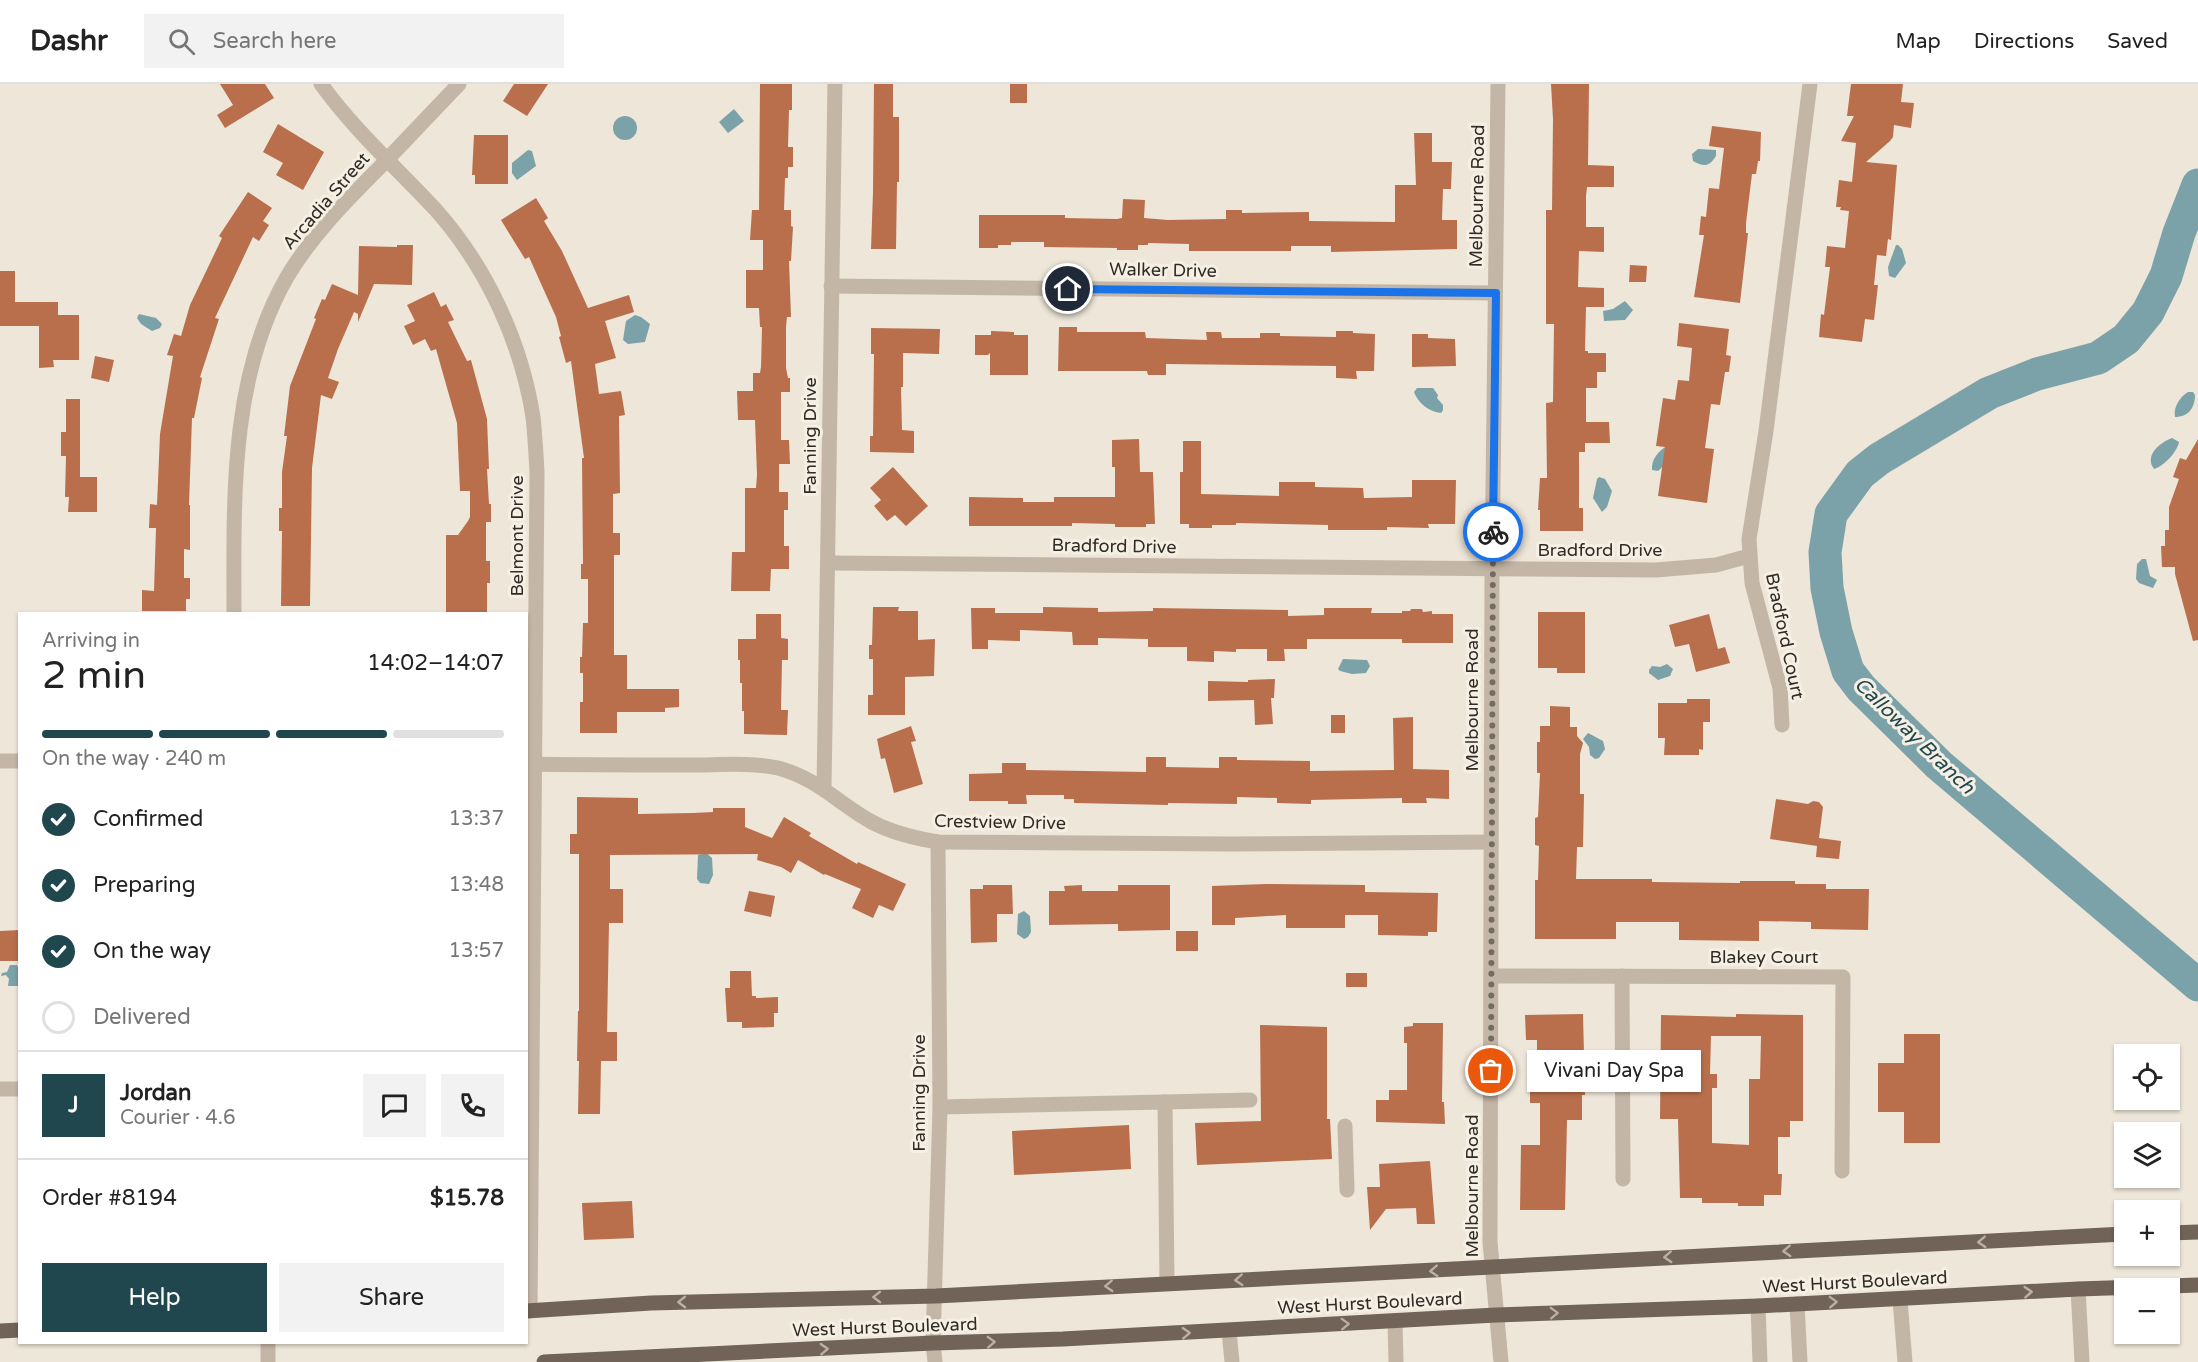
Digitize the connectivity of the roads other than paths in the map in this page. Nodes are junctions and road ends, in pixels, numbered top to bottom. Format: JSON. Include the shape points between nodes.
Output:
{"nodes":[{"id":1,"x":321,"y":84,"type":"edge"},
{"id":2,"x":459,"y":84,"type":"edge"},
{"id":3,"x":835,"y":84,"type":"edge"},
{"id":4,"x":1498,"y":84,"type":"edge"},
{"id":5,"x":1810,"y":84,"type":"edge"},
{"id":6,"x":387,"y":160,"type":"junction"},
{"id":7,"x":831,"y":286,"type":"junction"},
{"id":8,"x":1496,"y":293,"type":"junction"},
{"id":9,"x":1749,"y":556,"type":"junction"},
{"id":10,"x":829,"y":563,"type":"junction"},
{"id":11,"x":1492,"y":569,"type":"junction"},
{"id":12,"x":234,"y":612,"type":"edge"},
{"id":13,"x":1782,"y":725,"type":"dead end"},
{"id":14,"x":0,"y":761,"type":"edge"},
{"id":15,"x":18,"y":761,"type":"edge"},
{"id":16,"x":531,"y":764,"type":"edge"},
{"id":17,"x":824,"y":788,"type":"junction"},
{"id":18,"x":938,"y":842,"type":"junction"},
{"id":19,"x":1491,"y":842,"type":"junction"},
{"id":20,"x":1492,"y":976,"type":"junction"},
{"id":21,"x":1622,"y":976,"type":"junction"},
{"id":22,"x":0,"y":1089,"type":"edge"},
{"id":23,"x":18,"y":1089,"type":"edge"},
{"id":24,"x":1250,"y":1100,"type":"dead end"},
{"id":25,"x":1165,"y":1102,"type":"junction"},
{"id":26,"x":940,"y":1107,"type":"junction"},
{"id":27,"x":1345,"y":1126,"type":"dead end"},
{"id":28,"x":1842,"y":1172,"type":"dead end"},
{"id":29,"x":1623,"y":1179,"type":"dead end"},
{"id":30,"x":1347,"y":1190,"type":"dead end"},
{"id":31,"x":2198,"y":1232,"type":"edge"},
{"id":32,"x":2180,"y":1233,"type":"edge"},
{"id":33,"x":2114,"y":1234,"type":"edge"},
{"id":34,"x":1492,"y":1268,"type":"junction"},
{"id":35,"x":1167,"y":1283,"type":"junction"},
{"id":36,"x":2198,"y":1285,"type":"edge"},
{"id":37,"x":2078,"y":1289,"type":"junction"},
{"id":38,"x":936,"y":1296,"type":"junction"},
{"id":39,"x":1900,"y":1300,"type":"junction"},
{"id":40,"x":1797,"y":1304,"type":"junction"},
{"id":41,"x":1758,"y":1306,"type":"junction"},
{"id":42,"x":528,"y":1311,"type":"edge"},
{"id":43,"x":1496,"y":1315,"type":"junction"},
{"id":44,"x":1395,"y":1322,"type":"junction"},
{"id":45,"x":18,"y":1330,"type":"edge"},
{"id":46,"x":0,"y":1331,"type":"edge"},
{"id":47,"x":1229,"y":1331,"type":"junction"},
{"id":48,"x":933,"y":1343,"type":"junction"},
{"id":49,"x":268,"y":1344,"type":"edge"},
{"id":50,"x":268,"y":1362,"type":"edge"},
{"id":51,"x":544,"y":1362,"type":"edge"},
{"id":52,"x":935,"y":1362,"type":"edge"},
{"id":53,"x":1232,"y":1362,"type":"edge"},
{"id":54,"x":1396,"y":1362,"type":"edge"},
{"id":55,"x":1501,"y":1362,"type":"edge"},
{"id":56,"x":1760,"y":1362,"type":"edge"},
{"id":57,"x":1800,"y":1362,"type":"edge"},
{"id":58,"x":1905,"y":1362,"type":"edge"},
{"id":59,"x":2082,"y":1362,"type":"edge"}],
"edges":[{"from":1,"to":6,"type":"street","name":"Belmont Drive"},
{"from":2,"to":6,"type":"street","name":"Arcadia Street"},
{"from":3,"to":7,"type":"street","name":"Fanning Drive"},
{"from":4,"to":8,"type":"street","name":"Melbourne Road"},
{"from":5,"to":9,"type":"street"},
{"from":6,"to":12,"type":"street","name":"Arcadia Street","via":[[318,235],[287,278],[266,324],[245,395],[234,506]]},
{"from":6,"to":16,"type":"street","name":"Belmont Drive","via":[[466,247],[498,304],[522,369],[533,418],[537,472]]},
{"from":7,"to":8,"type":"street","name":"Walker Drive"},
{"from":7,"to":10,"type":"street","name":"Fanning Drive"},
{"from":8,"to":11,"type":"street","name":"Melbourne Road"},
{"from":9,"to":11,"type":"street","name":"Bradford Drive","via":[[1716,565],[1666,570]]},
{"from":9,"to":13,"type":"street","name":"Bradford Court","via":[[1752,583],[1780,688]]},
{"from":10,"to":11,"type":"street","name":"Bradford Drive"},
{"from":10,"to":17,"type":"street","name":"Fanning Drive"},
{"from":11,"to":19,"type":"street","name":"Melbourne Road"},
{"from":14,"to":15,"type":"street"},
{"from":16,"to":17,"type":"street","name":"Crestview Drive","via":[[757,766],[797,774]]},
{"from":16,"to":42,"type":"street","name":"Belmont Drive"},
{"from":17,"to":18,"type":"street","name":"Crestview Drive","via":[[865,819],[913,838]]},
{"from":18,"to":19,"type":"street","name":"Crestview Drive"},
{"from":18,"to":26,"type":"street","name":"Fanning Drive"},
{"from":19,"to":20,"type":"street","name":"Melbourne Road"},
{"from":20,"to":21,"type":"street","name":"Blakey Court"},
{"from":20,"to":34,"type":"street","name":"Melbourne Road"},
{"from":21,"to":28,"type":"street","name":"Blakey Court","via":[[1842,977]]},
{"from":21,"to":29,"type":"street"},
{"from":22,"to":23,"type":"street"},
{"from":24,"to":25,"type":"street"},
{"from":25,"to":26,"type":"street"},
{"from":25,"to":35,"type":"street"},
{"from":26,"to":38,"type":"street","name":"Fanning Drive"},
{"from":27,"to":30,"type":"street"},
{"from":31,"to":32,"type":"main road"},
{"from":33,"to":34,"type":"main road","name":"West Hurst Boulevard","one_way":true},
{"from":34,"to":35,"type":"main road","name":"West Hurst Boulevard","one_way":true},
{"from":34,"to":43,"type":"street","name":"Melbourne Road"},
{"from":35,"to":38,"type":"main road","name":"West Hurst Boulevard","one_way":true},
{"from":36,"to":37,"type":"main road","name":"West Hurst Boulevard"},
{"from":39,"to":37,"type":"main road","name":"West Hurst Boulevard","one_way":true},
{"from":37,"to":59,"type":"street"},
{"from":38,"to":42,"type":"main road","name":"West Hurst Boulevard","one_way":true,"via":[[651,1303]]},
{"from":38,"to":48,"type":"street","name":"Fanning Drive"},
{"from":40,"to":39,"type":"main road","name":"West Hurst Boulevard","one_way":true},
{"from":39,"to":58,"type":"street"},
{"from":40,"to":41,"type":"main road","name":"West Hurst Boulevard"},
{"from":40,"to":57,"type":"street"},
{"from":43,"to":41,"type":"main road","name":"West Hurst Boulevard","one_way":true},
{"from":41,"to":56,"type":"street"},
{"from":43,"to":44,"type":"main road","name":"West Hurst Boulevard"},
{"from":43,"to":55,"type":"street","name":"Melbourne Road"},
{"from":47,"to":44,"type":"main road","name":"West Hurst Boulevard","one_way":true},
{"from":44,"to":54,"type":"street"},
{"from":45,"to":46,"type":"main road"},
{"from":48,"to":47,"type":"main road","name":"West Hurst Boulevard","one_way":true},
{"from":47,"to":53,"type":"street"},
{"from":51,"to":48,"type":"main road","name":"West Hurst Boulevard","one_way":true},
{"from":48,"to":52,"type":"street","name":"Fanning Drive"},
{"from":49,"to":50,"type":"street"}]}
